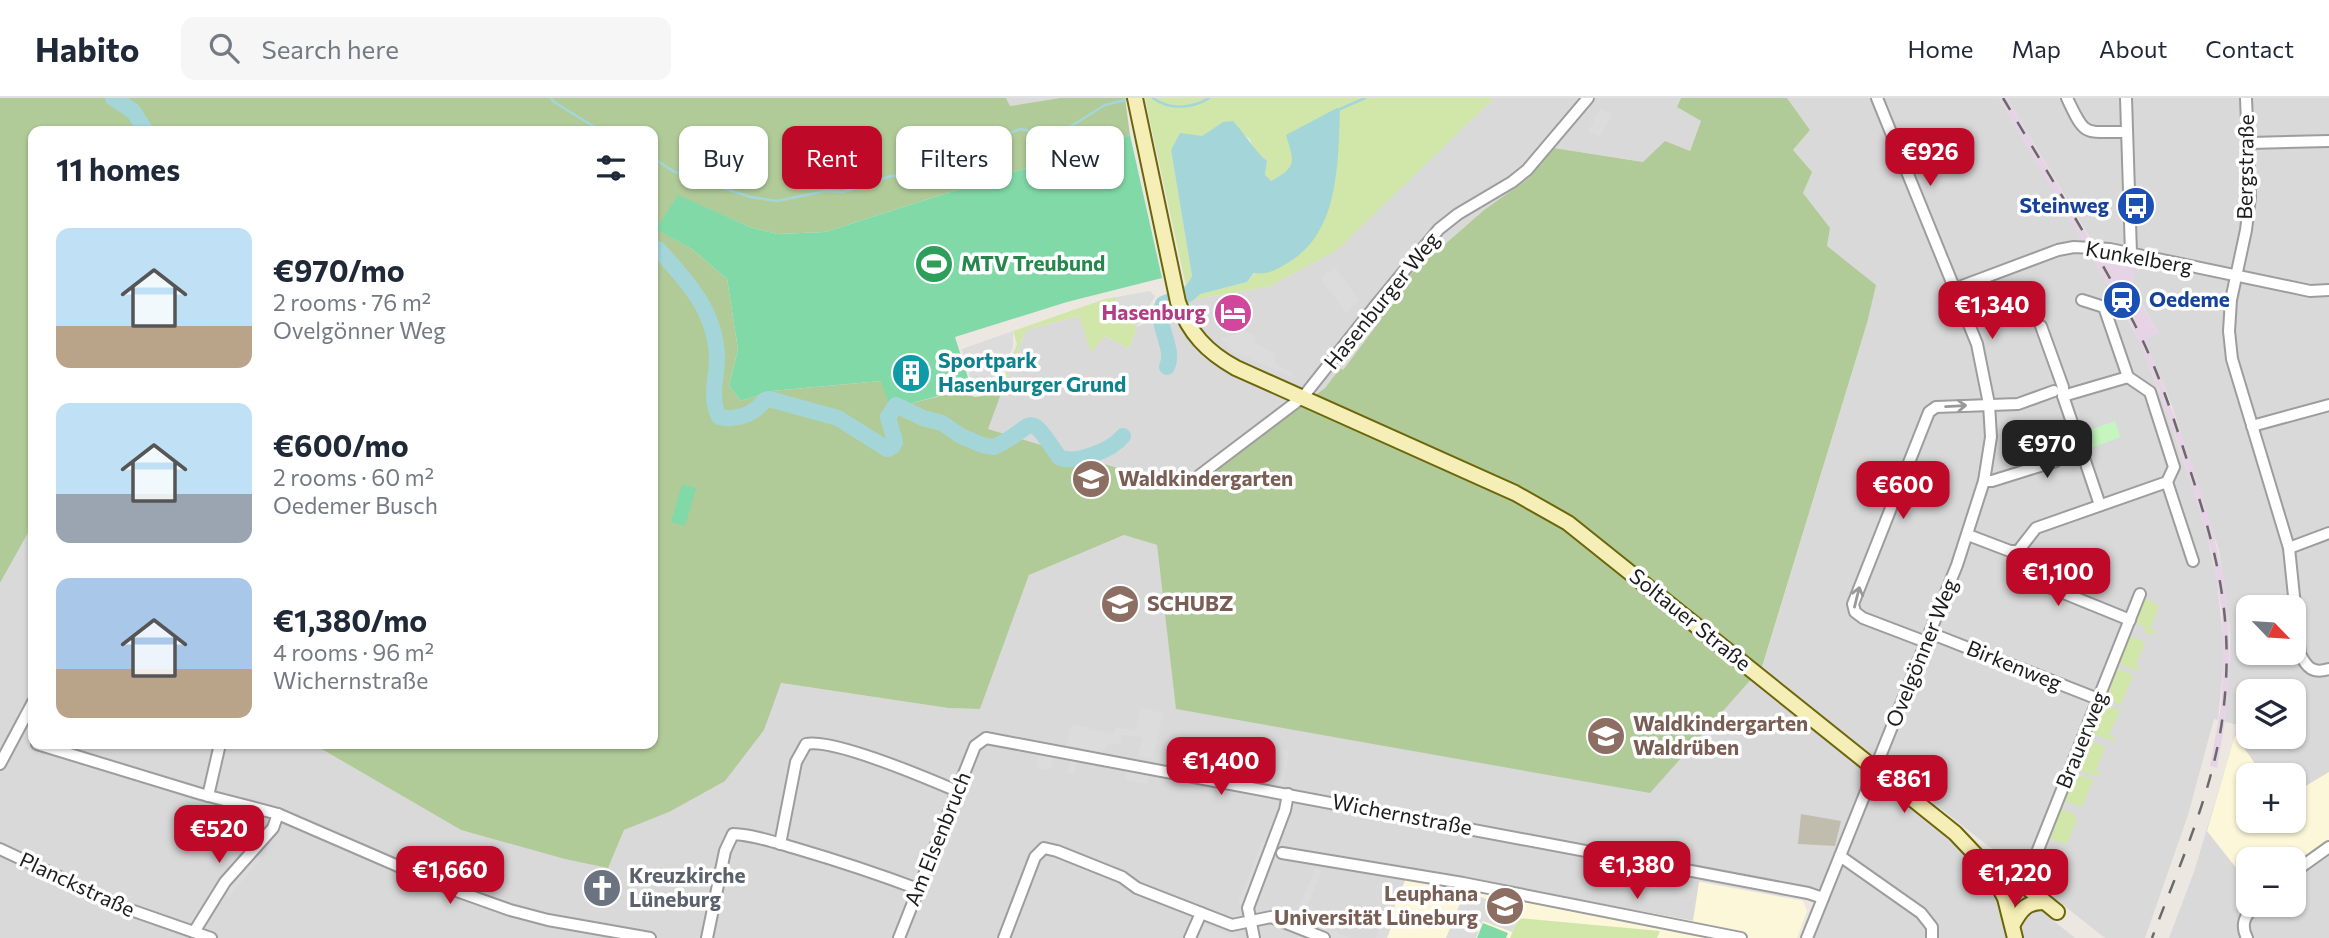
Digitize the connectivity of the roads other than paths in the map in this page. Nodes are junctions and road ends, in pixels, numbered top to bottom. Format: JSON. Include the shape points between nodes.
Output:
{"nodes":[{"id":1,"x":1588,"y":98,"type":"edge"},
{"id":2,"x":1877,"y":98,"type":"edge"},
{"id":3,"x":2067,"y":98,"type":"edge"},
{"id":4,"x":2126,"y":98,"type":"edge"},
{"id":5,"x":2246,"y":98,"type":"edge"},
{"id":6,"x":1136,"y":101,"type":"edge"},
{"id":7,"x":2127,"y":132,"type":"junction"},
{"id":8,"x":2329,"y":141,"type":"edge"},
{"id":9,"x":2250,"y":143,"type":"junction"},
{"id":10,"x":2132,"y":253,"type":"junction"},
{"id":11,"x":2235,"y":276,"type":"junction"},
{"id":12,"x":1954,"y":289,"type":"junction"},
{"id":13,"x":2329,"y":290,"type":"edge"},
{"id":14,"x":2082,"y":300,"type":"dead end"},
{"id":15,"x":2041,"y":326,"type":"dead end"},
{"id":16,"x":2128,"y":377,"type":"junction"},
{"id":17,"x":2058,"y":393,"type":"junction"},
{"id":18,"x":1303,"y":397,"type":"junction"},
{"id":19,"x":1989,"y":404,"type":"junction"},
{"id":20,"x":2329,"y":405,"type":"edge"},
{"id":21,"x":2252,"y":426,"type":"junction"},
{"id":22,"x":2073,"y":427,"type":"junction"},
{"id":23,"x":1196,"y":478,"type":"dead end"},
{"id":24,"x":1984,"y":481,"type":"junction"},
{"id":25,"x":2167,"y":482,"type":"junction"},
{"id":26,"x":2100,"y":505,"type":"junction"},
{"id":27,"x":2329,"y":533,"type":"edge"},
{"id":28,"x":1968,"y":536,"type":"junction"},
{"id":29,"x":2289,"y":548,"type":"junction"},
{"id":30,"x":2018,"y":551,"type":"junction"},
{"id":31,"x":2193,"y":561,"type":"dead end"},
{"id":32,"x":2140,"y":594,"type":"dead end"},
{"id":33,"x":2130,"y":620,"type":"junction"},
{"id":34,"x":1928,"y":638,"type":"junction"},
{"id":35,"x":2329,"y":669,"type":"edge"},
{"id":36,"x":2098,"y":699,"type":"junction"},
{"id":37,"x":28,"y":712,"type":"edge"},
{"id":38,"x":15,"y":737,"type":"junction"},
{"id":39,"x":980,"y":740,"type":"joint"},
{"id":40,"x":28,"y":741,"type":"edge"},
{"id":41,"x":55,"y":749,"type":"edge"},
{"id":42,"x":219,"y":749,"type":"edge"},
{"id":43,"x":0,"y":764,"type":"edge"},
{"id":44,"x":1875,"y":769,"type":"junction"},
{"id":45,"x":957,"y":791,"type":"junction"},
{"id":46,"x":1288,"y":794,"type":"junction"},
{"id":47,"x":208,"y":796,"type":"junction"},
{"id":48,"x":278,"y":814,"type":"junction"},
{"id":49,"x":780,"y":844,"type":"junction"},
{"id":50,"x":2329,"y":847,"type":"edge"},
{"id":51,"x":0,"y":849,"type":"edge"},
{"id":52,"x":1282,"y":853,"type":"dead end"},
{"id":53,"x":1840,"y":856,"type":"junction"},
{"id":54,"x":2306,"y":864,"type":"edge"},
{"id":55,"x":1991,"y":871,"type":"junction"},
{"id":56,"x":2020,"y":882,"type":"junction"},
{"id":57,"x":2000,"y":887,"type":"junction"},
{"id":58,"x":918,"y":888,"type":"junction"},
{"id":59,"x":1823,"y":898,"type":"junction"},
{"id":60,"x":2042,"y":902,"type":"junction"},
{"id":61,"x":2057,"y":912,"type":"dead end"},
{"id":62,"x":1200,"y":913,"type":"junction"},
{"id":63,"x":2245,"y":917,"type":"edge"},
{"id":64,"x":1252,"y":921,"type":"junction"},
{"id":65,"x":2014,"y":931,"type":"edge"},
{"id":66,"x":194,"y":932,"type":"junction"},
{"id":67,"x":589,"y":933,"type":"edge"},
{"id":68,"x":211,"y":938,"type":"edge"},
{"id":69,"x":650,"y":938,"type":"edge"},
{"id":70,"x":707,"y":938,"type":"edge"},
{"id":71,"x":899,"y":938,"type":"edge"},
{"id":72,"x":1004,"y":938,"type":"edge"},
{"id":73,"x":1190,"y":938,"type":"edge"},
{"id":74,"x":1254,"y":938,"type":"edge"},
{"id":75,"x":1324,"y":938,"type":"edge"},
{"id":76,"x":1738,"y":938,"type":"edge"},
{"id":77,"x":1807,"y":938,"type":"edge"},
{"id":78,"x":1932,"y":938,"type":"edge"},
{"id":79,"x":2247,"y":938,"type":"edge"}],
"edges":[{"from":1,"to":18,"type":"street","name":"Hasenburger Weg","via":[[1527,170],[1439,229]]},
{"from":2,"to":12,"type":"street","name":"Ovelgönner Weg"},
{"from":3,"to":7,"type":"street","via":[[2087,131]]},
{"from":4,"to":7,"type":"street"},
{"from":5,"to":9,"type":"street","name":"Bergstraße"},
{"from":6,"to":18,"type":"street","via":[[1174,287],[1192,332],[1218,358]]},
{"from":7,"to":10,"type":"street"},
{"from":8,"to":9,"type":"street"},
{"from":9,"to":11,"type":"street","name":"Bergstraße","via":[[2250,197]]},
{"from":10,"to":11,"type":"street","name":"Kunkelberg"},
{"from":10,"to":12,"type":"street","name":"Kunkelberg","via":[[2091,247],[2057,250]]},
{"from":11,"to":13,"type":"street","name":"Kunkelberg","via":[[2310,291]]},
{"from":11,"to":21,"type":"street","name":"Bergstraße","via":[[2229,331],[2232,359]]},
{"from":12,"to":19,"type":"street","name":"Ovelgönner Weg","via":[[1977,344]]},
{"from":14,"to":16,"type":"street","via":[[2104,307]]},
{"from":15,"to":17,"type":"street","via":[[2063,387]]},
{"from":16,"to":17,"type":"street"},
{"from":16,"to":25,"type":"street","via":[[2150,392],[2174,467]]},
{"from":17,"to":19,"type":"street","via":[[2018,404]]},
{"from":17,"to":22,"type":"street"},
{"from":18,"to":23,"type":"street","name":"Hasenburger Weg"},
{"from":18,"to":44,"type":"street","name":"Soltauer Straße","via":[[1515,493],[1568,523]]},
{"from":19,"to":24,"type":"street","name":"Ovelgönner Weg","via":[[1991,438]]},
{"from":34,"to":19,"type":"street","name":"Birkenweg","one_way":true,"via":[[1863,618],[1853,604],[1929,412],[1936,407]]},
{"from":20,"to":21,"type":"street"},
{"from":21,"to":29,"type":"street","name":"Bergstraße"},
{"from":22,"to":24,"type":"street","via":[[2056,461]]},
{"from":22,"to":26,"type":"street"},
{"from":24,"to":28,"type":"street","name":"Ovelgönner Weg"},
{"from":25,"to":26,"type":"street"},
{"from":25,"to":31,"type":"street"},
{"from":26,"to":30,"type":"street","via":[[2036,528]]},
{"from":27,"to":29,"type":"street"},
{"from":28,"to":30,"type":"street"},
{"from":28,"to":34,"type":"street","name":"Ovelgönner Weg"},
{"from":29,"to":35,"type":"street","name":"Bergstraße","via":[[2300,654],[2311,670]]},
{"from":30,"to":33,"type":"street","via":[[2039,583]]},
{"from":32,"to":33,"type":"street","name":"Brauerweg"},
{"from":33,"to":36,"type":"street","name":"Brauerweg"},
{"from":34,"to":36,"type":"street","name":"Birkenweg"},
{"from":34,"to":44,"type":"street","name":"Ovelgönner Weg"},
{"from":36,"to":56,"type":"street","name":"Brauerweg"},
{"from":37,"to":38,"type":"street"},
{"from":38,"to":40,"type":"street"},
{"from":38,"to":43,"type":"street"},
{"from":39,"to":45,"type":"street","name":"Am Elsenbruch"},
{"from":39,"to":46,"type":"street","name":"Wichernstraße","via":[[1012,741]]},
{"from":41,"to":47,"type":"street"},
{"from":42,"to":47,"type":"street"},
{"from":44,"to":53,"type":"street","name":"Ovelgönner Weg"},
{"from":44,"to":55,"type":"street","name":"Soltauer Straße","via":[[1955,833]]},
{"from":45,"to":49,"type":"street","via":[[859,754],[806,744],[796,762]]},
{"from":45,"to":58,"type":"street","name":"Am Elsenbruch"},
{"from":46,"to":59,"type":"street","name":"Wichernstraße"},
{"from":46,"to":64,"type":"street","via":[[1248,908]]},
{"from":47,"to":48,"type":"street"},
{"from":48,"to":66,"type":"street","via":[[273,828],[225,882]]},
{"from":48,"to":67,"type":"street","via":[[466,895]]},
{"from":49,"to":58,"type":"street"},
{"from":49,"to":70,"type":"street","via":[[731,835]]},
{"from":50,"to":54,"type":"street"},
{"from":51,"to":66,"type":"street","name":"Planckstraße","via":[[120,906]]},
{"from":52,"to":76,"type":"street"},
{"from":53,"to":59,"type":"street","name":"Ovelgönner Weg"},
{"from":53,"to":78,"type":"street","via":[[1921,913],[1932,927]]},
{"from":55,"to":56,"type":"street","name":"Soltauer Straße"},
{"from":55,"to":57,"type":"street"},
{"from":56,"to":57,"type":"street"},
{"from":56,"to":60,"type":"street","name":"Soltauer Straße"},
{"from":57,"to":60,"type":"street","name":"Soltauer Straße"},
{"from":57,"to":65,"type":"street"},
{"from":58,"to":71,"type":"street","name":"Am Elsenbruch"},
{"from":59,"to":77,"type":"street","name":"Ovelgönner Weg"},
{"from":60,"to":61,"type":"street","name":"Soltauer Straße"},
{"from":60,"to":65,"type":"street","via":[[2026,906]]},
{"from":62,"to":64,"type":"street","via":[[1232,925]]},
{"from":62,"to":72,"type":"street","via":[[1044,848],[1035,857]]},
{"from":62,"to":73,"type":"street"},
{"from":63,"to":79,"type":"street"},
{"from":64,"to":74,"type":"street"},
{"from":64,"to":75,"type":"street","via":[[1271,917]]},
{"from":66,"to":68,"type":"street","name":"Planckstraße"},
{"from":67,"to":69,"type":"street"}]}
